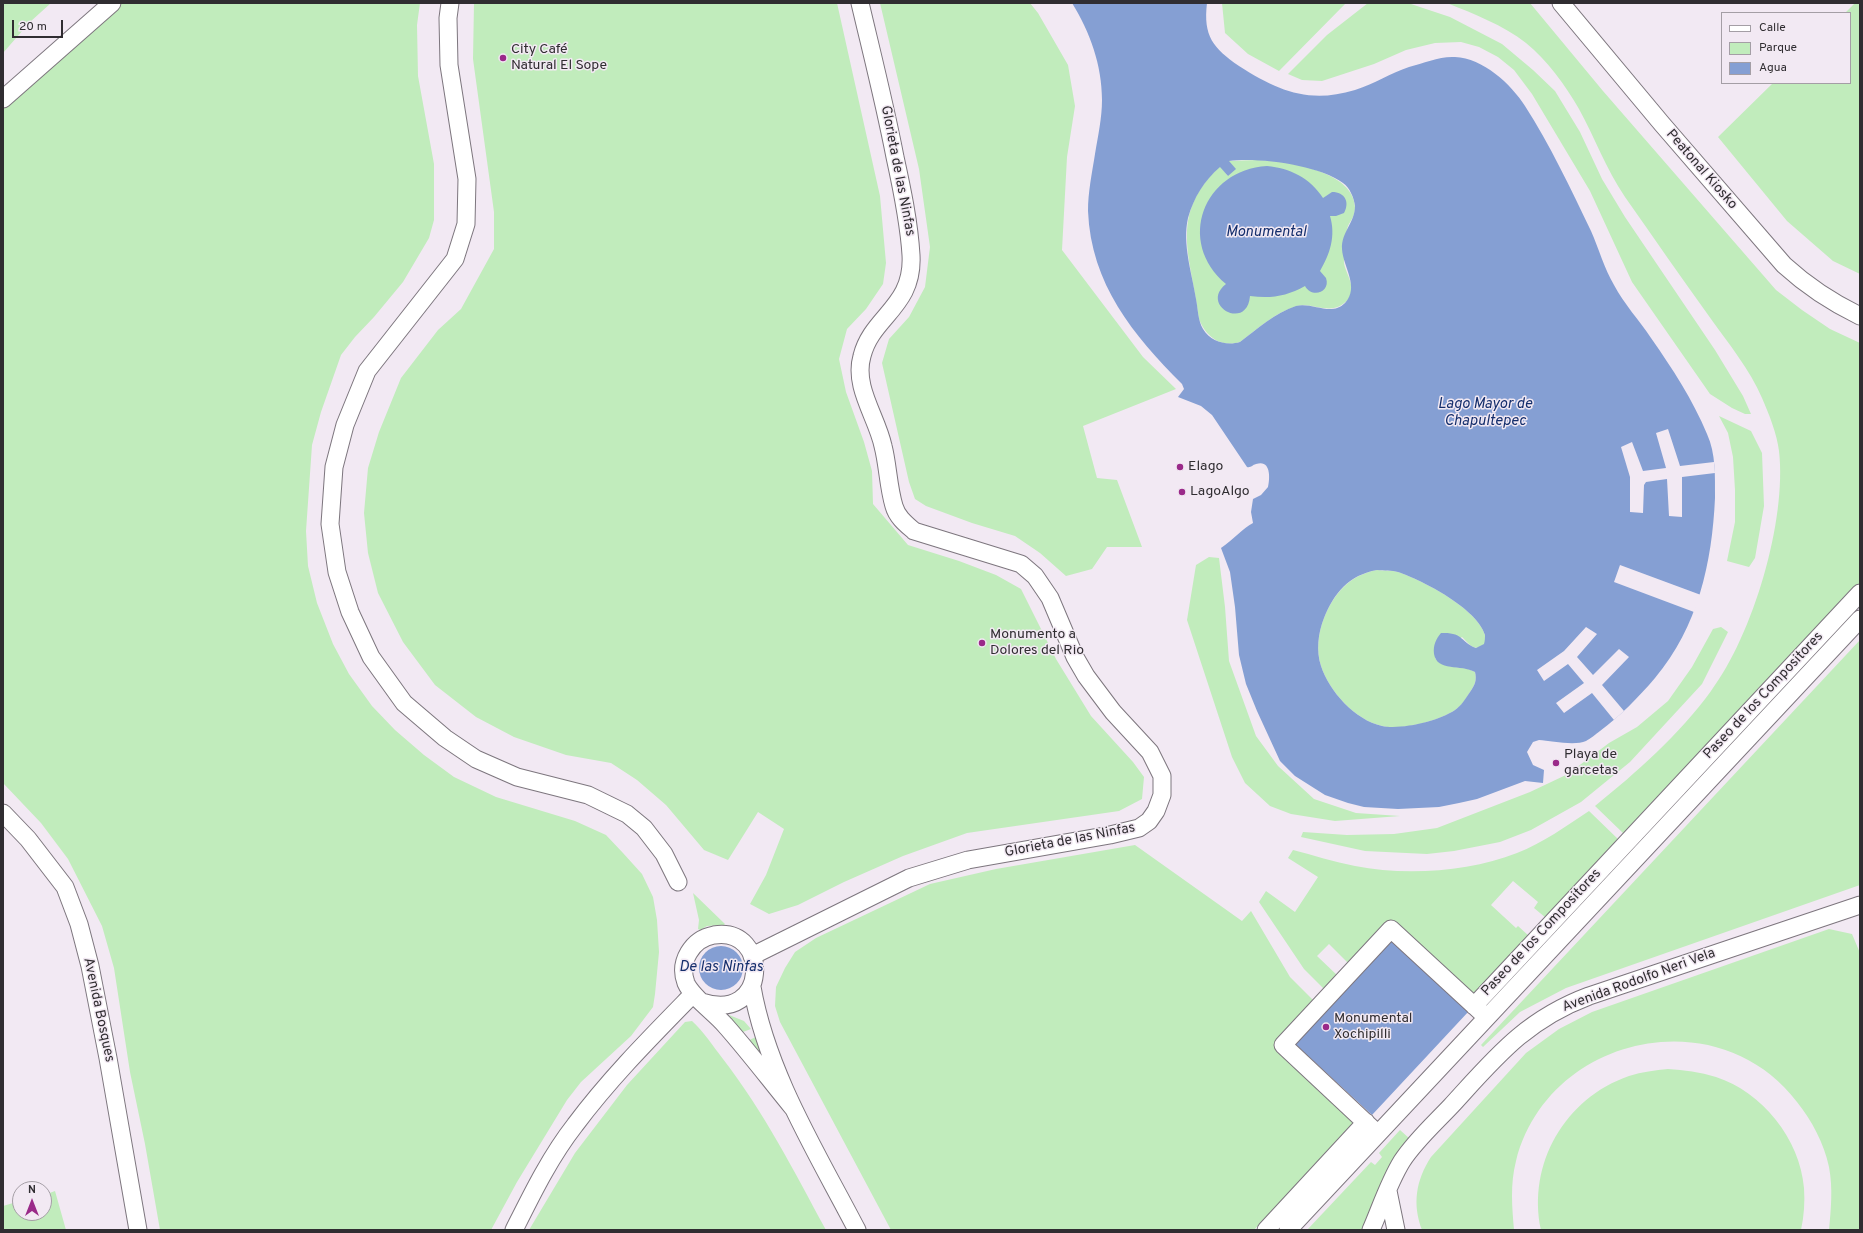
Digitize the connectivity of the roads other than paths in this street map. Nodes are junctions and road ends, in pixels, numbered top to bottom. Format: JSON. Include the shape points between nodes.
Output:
{"nodes":[{"id":1,"x":112,"y":3,"type":"edge"},
{"id":2,"x":450,"y":3,"type":"edge"},
{"id":3,"x":860,"y":3,"type":"edge"},
{"id":4,"x":1561,"y":3,"type":"edge"},
{"id":5,"x":3,"y":99,"type":"edge"},
{"id":6,"x":1860,"y":316,"type":"edge"},
{"id":7,"x":1860,"y":593,"type":"edge"},
{"id":8,"x":1860,"y":619,"type":"edge"},
{"id":9,"x":3,"y":813,"type":"edge"},
{"id":10,"x":678,"y":882,"type":"dead end"},
{"id":11,"x":1860,"y":905,"type":"edge"},
{"id":12,"x":752,"y":956,"type":"junction"},
{"id":13,"x":752,"y":987,"type":"junction"},
{"id":14,"x":698,"y":998,"type":"junction"},
{"id":15,"x":1474,"y":1006,"type":"junction"},
{"id":16,"x":1487,"y":1018,"type":"junction"},
{"id":17,"x":792,"y":1108,"type":"junction"},
{"id":18,"x":1372,"y":1128,"type":"junction"},
{"id":19,"x":1388,"y":1191,"type":"junction"},
{"id":20,"x":138,"y":1230,"type":"edge"},
{"id":21,"x":514,"y":1230,"type":"edge"},
{"id":22,"x":857,"y":1230,"type":"edge"},
{"id":23,"x":1266,"y":1230,"type":"edge"},
{"id":24,"x":1288,"y":1230,"type":"edge"},
{"id":25,"x":1371,"y":1230,"type":"edge"},
{"id":26,"x":1396,"y":1230,"type":"edge"}],
"edges":[{"from":1,"to":5,"type":"street"},
{"from":2,"to":10,"type":"street","via":[[449,65],[467,179],[466,224],[455,259],[367,371],[345,425],[334,467],[330,524],[337,572],[350,612],[371,656],[404,703],[445,738],[476,759],[517,777],[588,795],[628,814],[644,828],[664,854]]},
{"from":3,"to":12,"type":"street","name":"Glorieta de las Ninfas","via":[[906,209],[911,258],[906,290],[866,343],[861,358],[861,378],[883,446],[894,507],[903,522],[914,531],[1021,564],[1035,576],[1050,598],[1086,676],[1150,752],[1162,776],[1162,795],[1156,811],[1149,821],[1139,828],[1110,836],[968,860],[909,878]]},
{"from":4,"to":6,"type":"street","name":"Peatonal Kiosko","via":[[1784,265],[1824,297]]},
{"from":7,"to":15,"type":"street","name":"Paseo de los Compositores"},
{"from":8,"to":16,"type":"street","name":"Paseo de los Compositores"},
{"from":9,"to":20,"type":"street","name":"Avenida Bosques","via":[[28,839],[65,887],[79,924],[107,1050]]},
{"from":11,"to":19,"type":"street","name":"Avenida Rodolfo Neri Vela","via":[[1589,996],[1549,1014],[1506,1047],[1411,1148],[1398,1168]]},
{"from":12,"to":13,"type":"street","via":[[756,971]]},
{"from":12,"to":14,"type":"street","via":[[742,942],[732,936],[720,934],[700,940],[686,957],[684,971],[686,983]]},
{"from":13,"to":14,"type":"street","via":[[738,1001],[726,1005],[714,1006]]},
{"from":13,"to":17,"type":"street","via":[[756,1013]]},
{"from":14,"to":17,"type":"street","via":[[726,1026]]},
{"from":14,"to":21,"type":"street","via":[[601,1092],[574,1126],[548,1165]]},
{"from":15,"to":16,"type":"street"},
{"from":15,"to":18,"type":"street","name":"Paseo de los Compositores","via":[[1391,929],[1282,1045]]},
{"from":16,"to":18,"type":"street","name":"Paseo de los Compositores"},
{"from":17,"to":22,"type":"street"},
{"from":18,"to":23,"type":"street","name":"Paseo de los Compositores"},
{"from":18,"to":24,"type":"street","name":"Paseo de los Compositores"},
{"from":19,"to":25,"type":"street","name":"Avenida Rodolfo Neri Vela"},
{"from":19,"to":26,"type":"street"}]}
